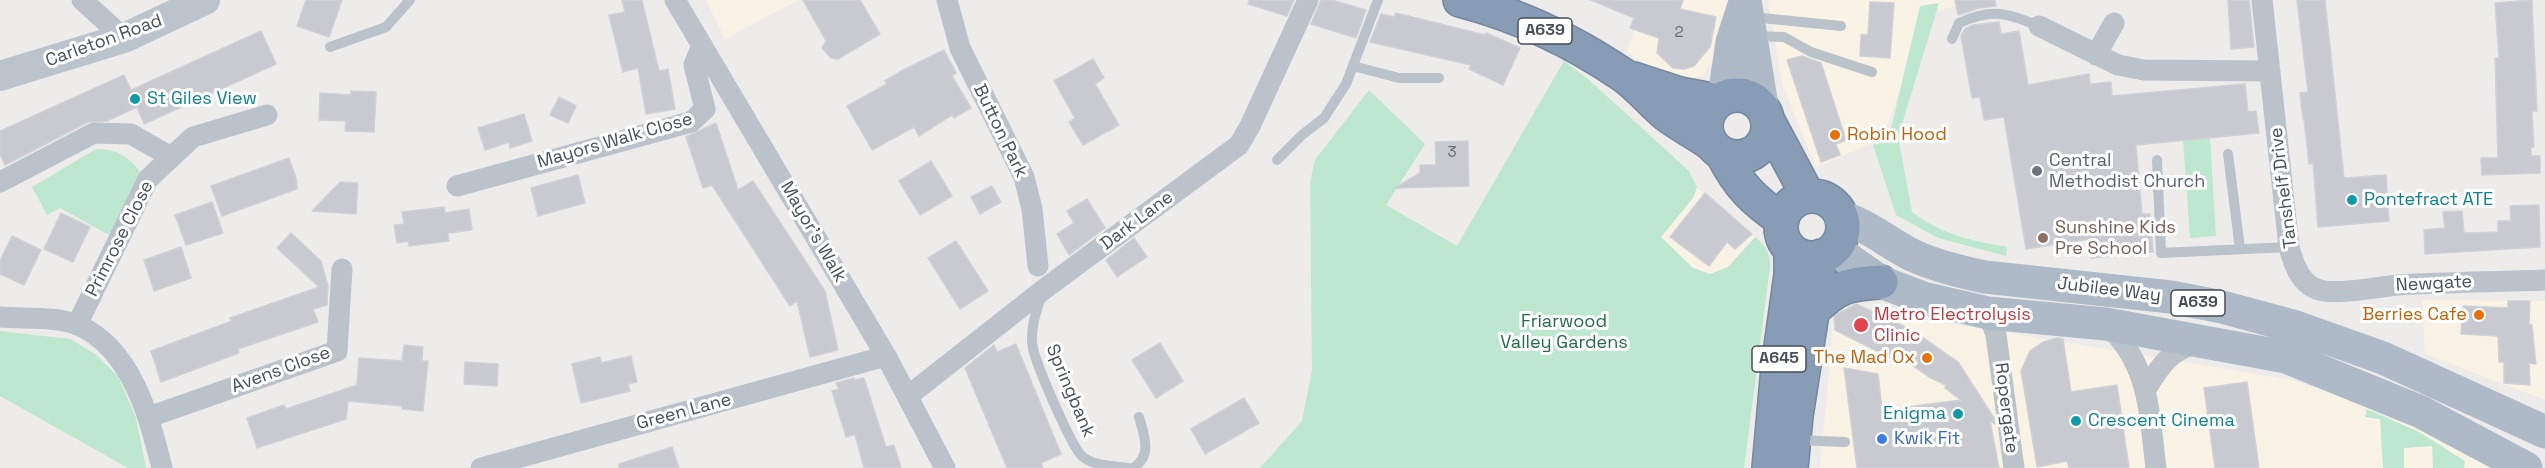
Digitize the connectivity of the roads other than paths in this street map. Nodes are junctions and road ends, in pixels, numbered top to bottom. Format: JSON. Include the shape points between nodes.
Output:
{"nodes":[{"id":1,"x":82,"y":0,"type":"edge"},
{"id":2,"x":205,"y":0,"type":"edge"},
{"id":3,"x":410,"y":0,"type":"edge"},
{"id":4,"x":675,"y":0,"type":"edge"},
{"id":5,"x":947,"y":0,"type":"edge"},
{"id":6,"x":1308,"y":0,"type":"edge"},
{"id":7,"x":1378,"y":0,"type":"edge"},
{"id":8,"x":1460,"y":0,"type":"edge"},
{"id":9,"x":2262,"y":0,"type":"edge"},
{"id":10,"x":1748,"y":13,"type":"edge"},
{"id":11,"x":2114,"y":23,"type":"dead end"},
{"id":12,"x":1841,"y":26,"type":"dead end"},
{"id":13,"x":2039,"y":26,"type":"joint"},
{"id":14,"x":124,"y":38,"type":"junction"},
{"id":15,"x":1952,"y":39,"type":"dead end"},
{"id":16,"x":702,"y":45,"type":"junction"},
{"id":17,"x":330,"y":47,"type":"dead end"},
{"id":18,"x":2096,"y":55,"type":"junction"},
{"id":19,"x":1353,"y":66,"type":"junction"},
{"id":20,"x":2270,"y":71,"type":"junction"},
{"id":21,"x":1872,"y":72,"type":"dead end"},
{"id":22,"x":0,"y":76,"type":"edge"},
{"id":23,"x":1624,"y":76,"type":"junction"},
{"id":24,"x":1438,"y":78,"type":"dead end"},
{"id":25,"x":1720,"y":99,"type":"junction"},
{"id":26,"x":1765,"y":114,"type":"junction"},
{"id":27,"x":267,"y":116,"type":"dead end"},
{"id":28,"x":1717,"y":148,"type":"junction"},
{"id":29,"x":2228,"y":154,"type":"dead end"},
{"id":30,"x":171,"y":157,"type":"junction"},
{"id":31,"x":1277,"y":160,"type":"dead end"},
{"id":32,"x":2157,"y":160,"type":"dead end"},
{"id":33,"x":0,"y":182,"type":"edge"},
{"id":34,"x":457,"y":186,"type":"dead end"},
{"id":35,"x":1808,"y":196,"type":"junction"},
{"id":36,"x":1841,"y":217,"type":"junction"},
{"id":37,"x":1807,"y":244,"type":"junction"},
{"id":38,"x":2289,"y":248,"type":"junction"},
{"id":39,"x":2240,"y":249,"type":"junction"},
{"id":40,"x":1038,"y":266,"type":"dead end"},
{"id":41,"x":342,"y":269,"type":"dead end"},
{"id":42,"x":2545,"y":280,"type":"edge"},
{"id":43,"x":1881,"y":282,"type":"junction"},
{"id":44,"x":1043,"y":290,"type":"junction"},
{"id":45,"x":2323,"y":291,"type":"joint"},
{"id":46,"x":1814,"y":309,"type":"junction"},
{"id":47,"x":1988,"y":313,"type":"junction"},
{"id":48,"x":0,"y":317,"type":"edge"},
{"id":49,"x":2106,"y":324,"type":"junction"},
{"id":50,"x":77,"y":325,"type":"junction"},
{"id":51,"x":2204,"y":341,"type":"junction"},
{"id":52,"x":886,"y":356,"type":"junction"},
{"id":53,"x":2146,"y":388,"type":"junction"},
{"id":54,"x":908,"y":396,"type":"junction"},
{"id":55,"x":149,"y":417,"type":"junction"},
{"id":56,"x":1139,"y":417,"type":"dead end"},
{"id":57,"x":2545,"y":432,"type":"edge"},
{"id":58,"x":1845,"y":442,"type":"dead end"},
{"id":59,"x":1793,"y":454,"type":"edge"},
{"id":60,"x":162,"y":468,"type":"edge"},
{"id":61,"x":481,"y":468,"type":"edge"},
{"id":62,"x":945,"y":468,"type":"edge"},
{"id":63,"x":1128,"y":468,"type":"edge"},
{"id":64,"x":1133,"y":468,"type":"edge"},
{"id":65,"x":1769,"y":468,"type":"edge"},
{"id":66,"x":2014,"y":468,"type":"edge"},
{"id":67,"x":2156,"y":468,"type":"edge"},
{"id":68,"x":2526,"y":468,"type":"edge"}],
"edges":[{"from":1,"to":14,"type":"street"},
{"from":2,"to":14,"type":"street","name":"Carleton Road"},
{"from":3,"to":17,"type":"lane","via":[[386,27]]},
{"from":4,"to":16,"type":"street","name":"Mayor's Walk"},
{"from":5,"to":40,"type":"street","name":"Button Park","via":[[960,48],[1024,177]]},
{"from":6,"to":44,"type":"street","name":"Dark Lane","via":[[1239,145]]},
{"from":7,"to":19,"type":"lane"},
{"from":8,"to":23,"type":"highway","number":"A639","via":[[1532,24]]},
{"from":9,"to":20,"type":"street","name":"Tanshelf Drive"},
{"from":10,"to":12,"type":"lane"},
{"from":10,"to":21,"type":"lane","via":[[1811,52]]},
{"from":10,"to":25,"type":"main road","via":[[1732,42]]},
{"from":10,"to":26,"type":"main road"},
{"from":11,"to":18,"type":"street"},
{"from":13,"to":15,"type":"lane","via":[[1994,12],[1959,23]]},
{"from":13,"to":18,"type":"street"},
{"from":14,"to":22,"type":"street","name":"Carleton Road"},
{"from":16,"to":34,"type":"street","name":"Mayors Walk Close","via":[[694,65],[705,109],[691,122]]},
{"from":16,"to":52,"type":"street","name":"Mayor's Walk"},
{"from":18,"to":20,"type":"street","via":[[2118,66],[2144,70]]},
{"from":19,"to":24,"type":"lane","via":[[1399,78]]},
{"from":19,"to":31,"type":"lane","via":[[1324,118]]},
{"from":20,"to":38,"type":"street","name":"Tanshelf Drive"},
{"from":23,"to":25,"type":"highway","number":"A639","via":[[1680,94]]},
{"from":23,"to":28,"type":"highway","number":"A639","via":[[1668,116]]},
{"from":25,"to":26,"type":"highway","number":"A639","via":[[1745,95]]},
{"from":25,"to":28,"type":"highway","number":"A639","via":[[1707,116],[1706,134]]},
{"from":26,"to":28,"type":"highway","via":[[1768,130],[1760,148],[1743,157]]},
{"from":26,"to":35,"type":"highway"},
{"from":27,"to":30,"type":"street","name":"Primrose Close","via":[[193,136]]},
{"from":28,"to":37,"type":"highway","number":"A639","via":[[1750,196]]},
{"from":29,"to":39,"type":"lane"},
{"from":30,"to":33,"type":"street","via":[[131,134],[94,133]]},
{"from":30,"to":50,"type":"street","name":"Primrose Close","via":[[148,179]]},
{"from":32,"to":39,"type":"lane","via":[[2161,253]]},
{"from":35,"to":36,"type":"highway","number":"A639","via":[[1832,203]]},
{"from":35,"to":37,"type":"highway","via":[[1791,204]]},
{"from":36,"to":37,"type":"highway","via":[[1842,234]]},
{"from":36,"to":57,"type":"main road","name":"Jubilee Way","number":"A639","via":[[1857,222],[1913,255],[1962,272],[2171,297],[2296,327],[2383,358]]},
{"from":37,"to":43,"type":"main road","name":"Jubilee Way","number":"A639"},
{"from":37,"to":46,"type":"highway","number":"A645"},
{"from":37,"to":65,"type":"highway","number":"A645","via":[[1791,275]]},
{"from":38,"to":39,"type":"lane"},
{"from":38,"to":45,"type":"street","name":"Tanshelf Drive","via":[[2302,278]]},
{"from":41,"to":55,"type":"street","name":"Avens Close","via":[[337,351]]},
{"from":42,"to":45,"type":"street","name":"Newgate"},
{"from":43,"to":46,"type":"highway","number":"A639","via":[[1851,284],[1832,293]]},
{"from":43,"to":47,"type":"main road","name":"Jubilee Way","number":"A639","via":[[1923,298]]},
{"from":44,"to":54,"type":"street","name":"Dark Lane"},
{"from":44,"to":63,"type":"lane","name":"Springbank","via":[[1032,329],[1033,348],[1070,440],[1083,457],[1103,465]]},
{"from":46,"to":59,"type":"highway","number":"A645"},
{"from":47,"to":49,"type":"main road","name":"Jubilee Way","number":"A639"},
{"from":47,"to":66,"type":"street","name":"Ropergate","via":[[1998,348]]},
{"from":48,"to":50,"type":"street"},
{"from":49,"to":51,"type":"main road","name":"Jubilee Way","number":"A639"},
{"from":49,"to":53,"type":"street","via":[[2122,339],[2137,363]]},
{"from":50,"to":55,"type":"street","via":[[111,350],[128,371]]},
{"from":51,"to":53,"type":"street","via":[[2184,347],[2162,363]]},
{"from":51,"to":68,"type":"main road","name":"Jubilee Way","number":"A639","via":[[2286,357],[2331,374],[2421,412]]},
{"from":52,"to":54,"type":"street","name":"Mayor's Walk"},
{"from":52,"to":61,"type":"street","name":"Green Lane"},
{"from":53,"to":67,"type":"street"},
{"from":54,"to":62,"type":"street","name":"Mayor's Walk"},
{"from":55,"to":60,"type":"street"},
{"from":56,"to":64,"type":"lane","via":[[1146,443],[1144,456]]},
{"from":58,"to":59,"type":"lane"}]}
